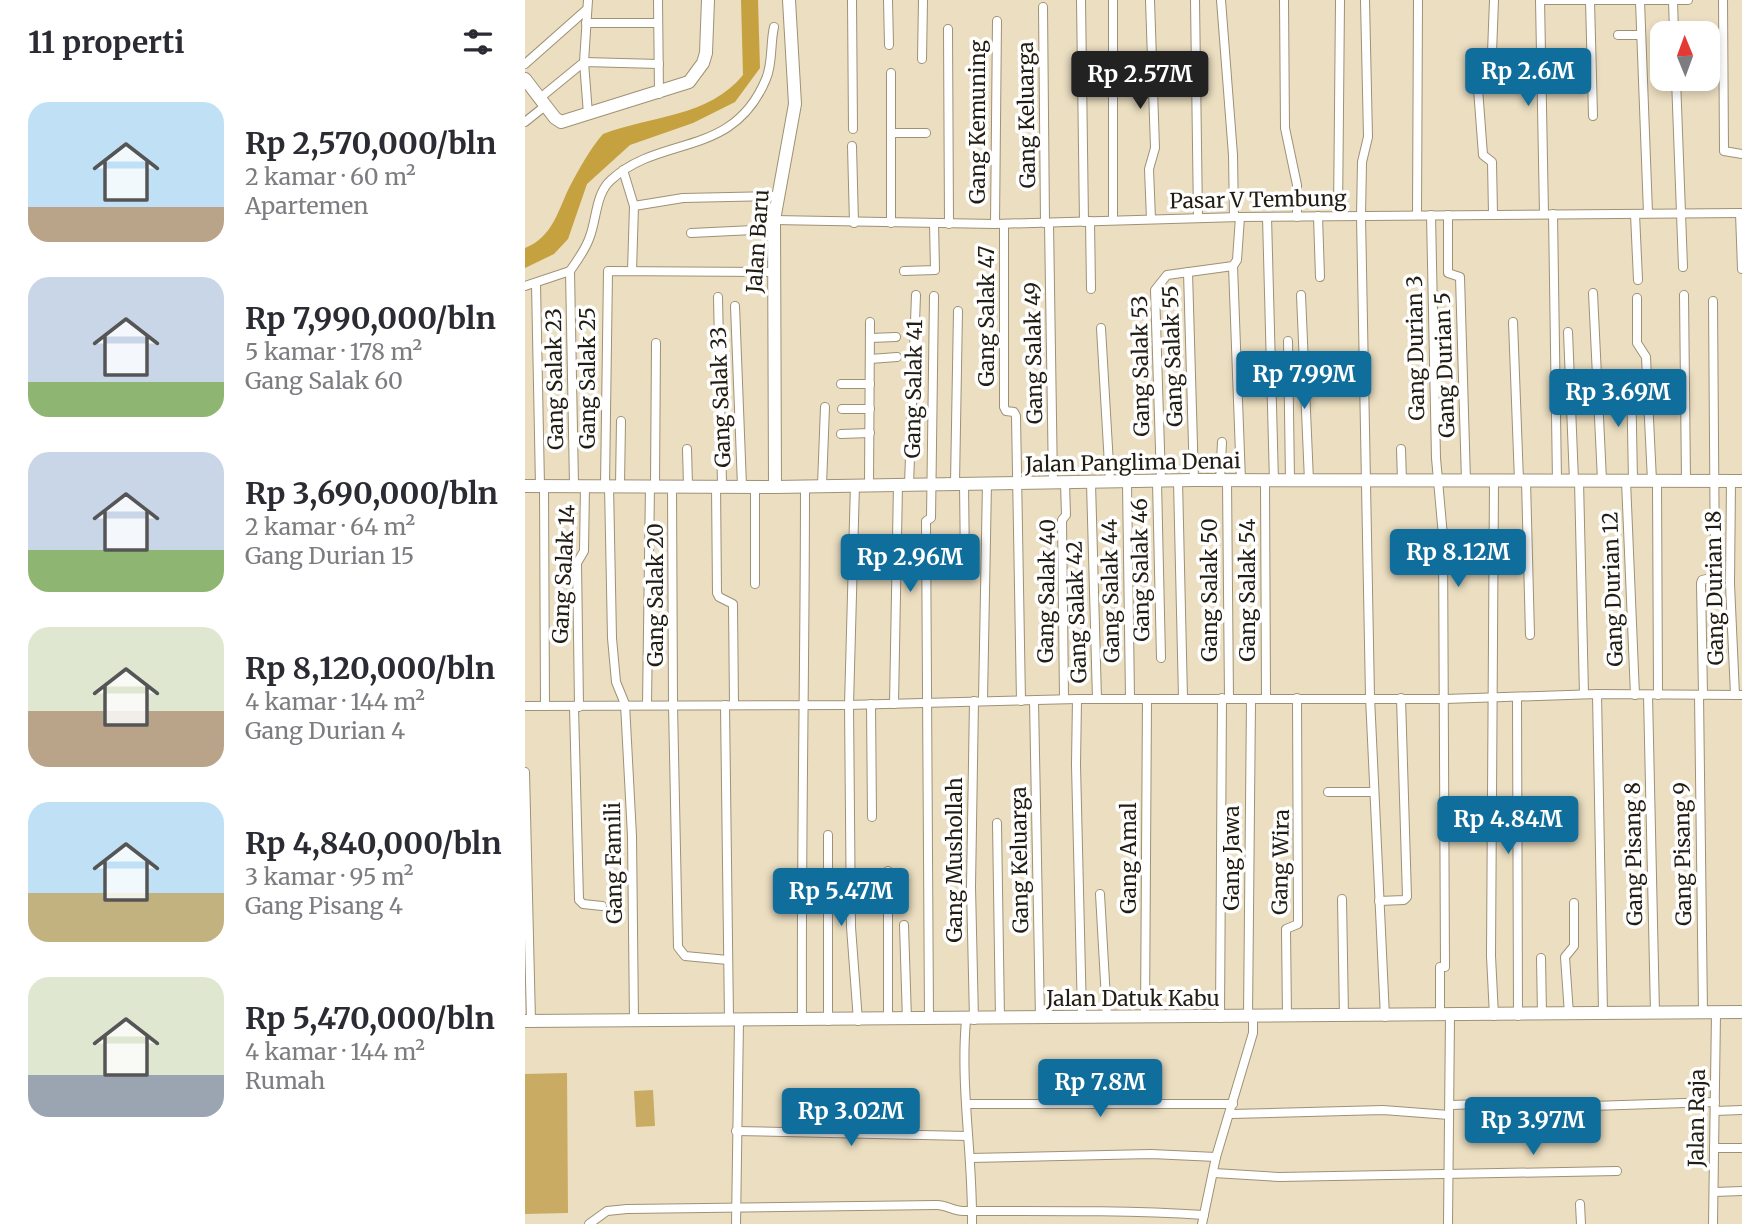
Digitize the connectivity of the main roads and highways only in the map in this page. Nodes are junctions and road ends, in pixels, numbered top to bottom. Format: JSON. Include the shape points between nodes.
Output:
{"nodes":[{"id":1,"x":708,"y":0,"type":"edge"},
{"id":2,"x":789,"y":0,"type":"edge"},
{"id":3,"x":525,"y":79,"type":"edge"},
{"id":4,"x":1737,"y":481,"type":"edge"},
{"id":5,"x":525,"y":486,"type":"edge"},
{"id":6,"x":775,"y":486,"type":"junction"},
{"id":7,"x":1742,"y":1012,"type":"edge"},
{"id":8,"x":528,"y":1021,"type":"edge"}],
"edges":[{"from":1,"to":3,"type":"main road","via":[[707,48],[689,82],[561,122]]},
{"from":2,"to":6,"type":"main road","name":"Jalan Baru","via":[[794,120],[774,225]]},
{"from":4,"to":6,"type":"main road","name":"Jalan Panglima Denai","via":[[1194,480]]},
{"from":5,"to":6,"type":"main road","name":"Jalan Panglima Denai"},
{"from":7,"to":8,"type":"main road","name":"Jalan Datuk Kabu","via":[[1252,1021],[1082,1016],[969,1021]]}]}
